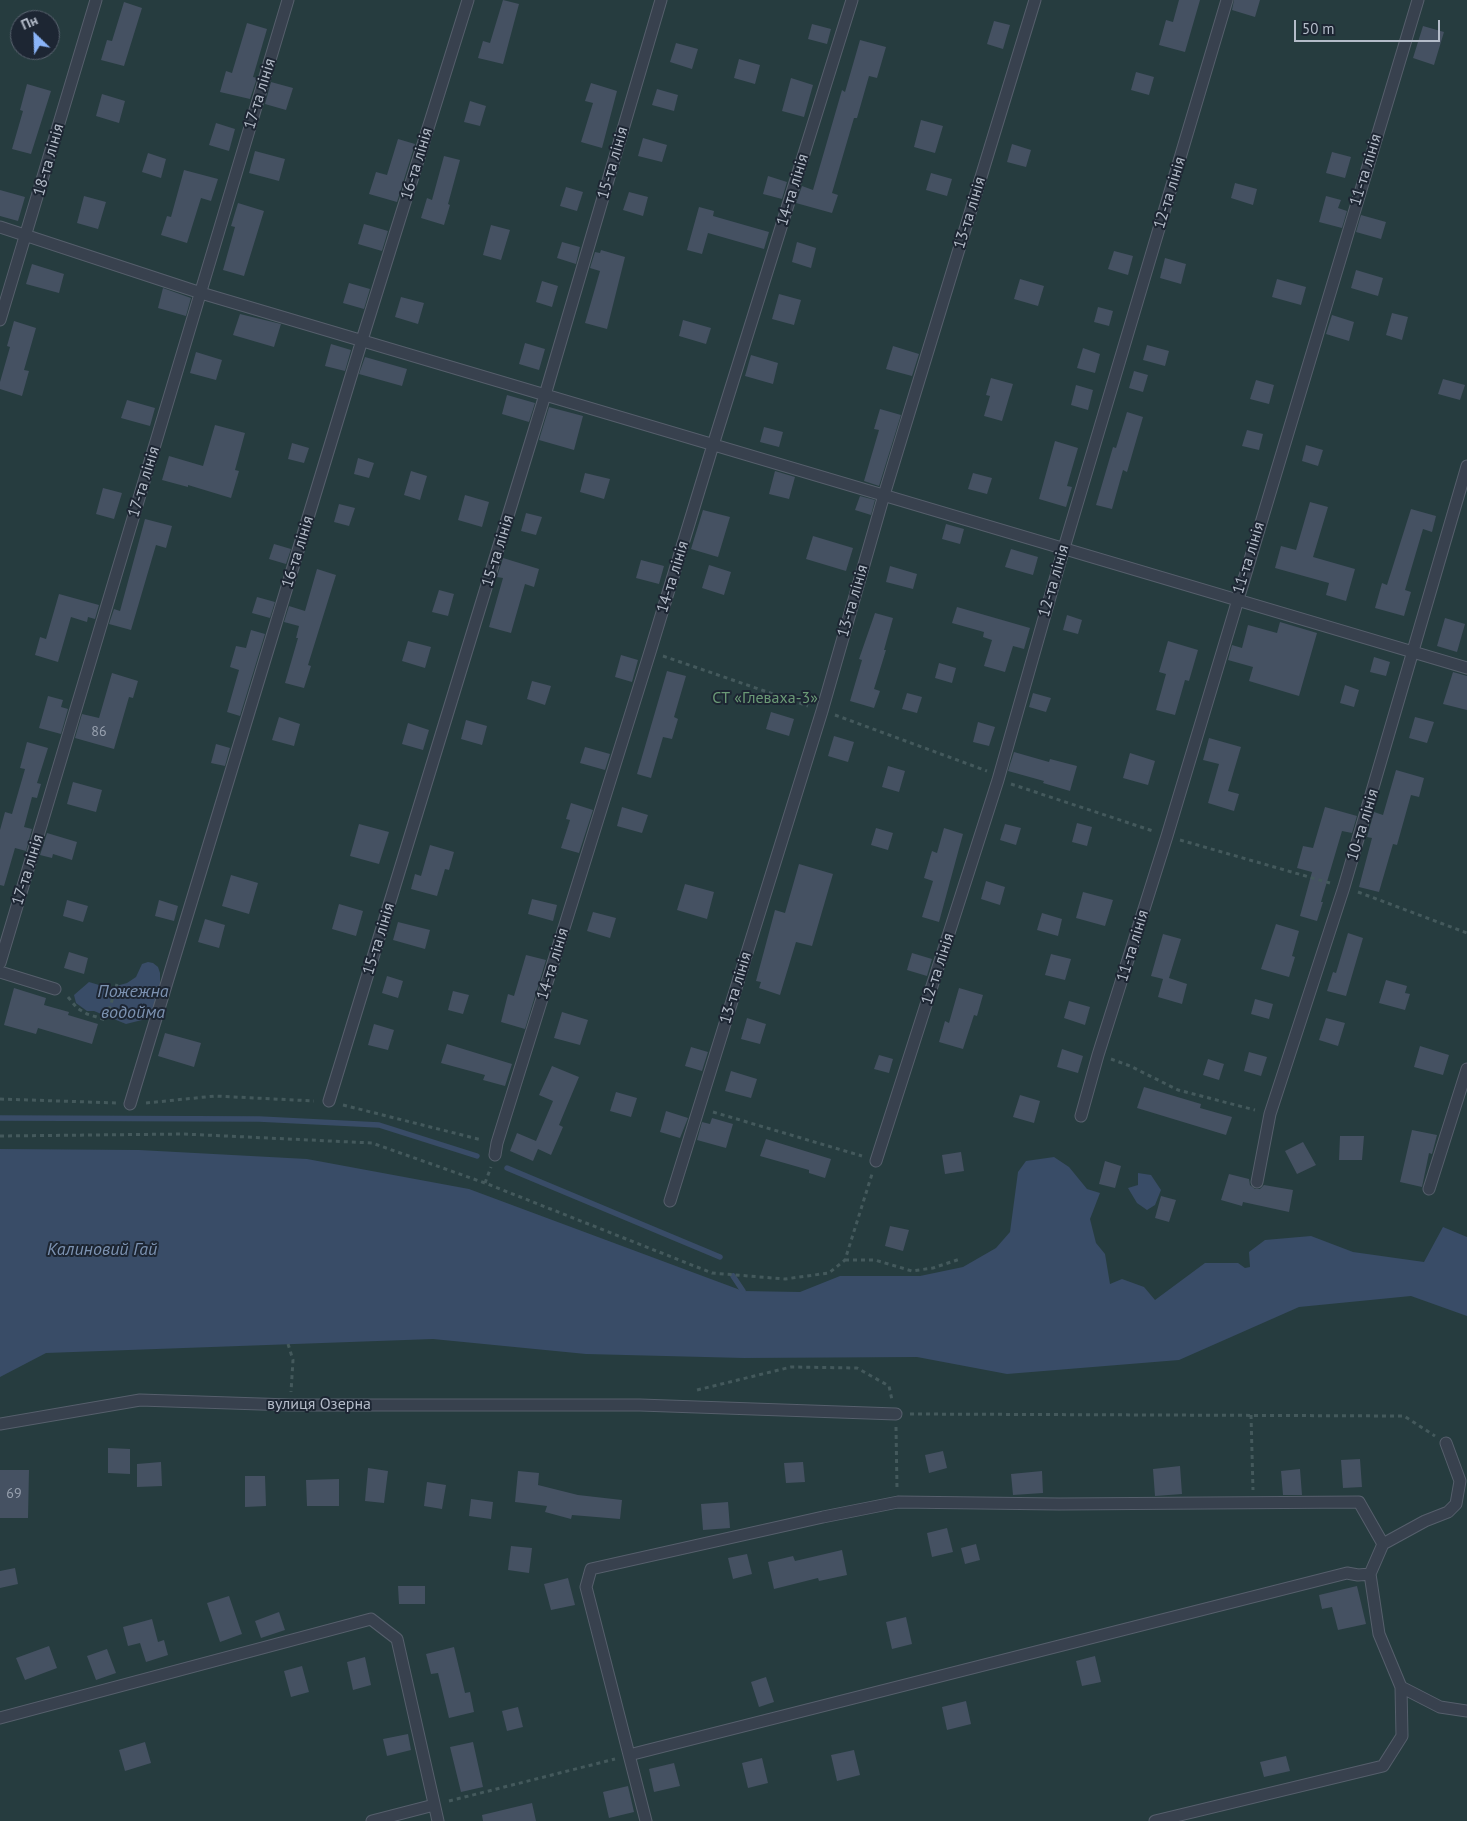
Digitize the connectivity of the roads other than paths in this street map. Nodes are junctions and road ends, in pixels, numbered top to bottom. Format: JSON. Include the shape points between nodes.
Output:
{"nodes":[{"id":1,"x":96,"y":0,"type":"edge"},
{"id":2,"x":288,"y":0,"type":"edge"},
{"id":3,"x":468,"y":0,"type":"edge"},
{"id":4,"x":661,"y":0,"type":"edge"},
{"id":5,"x":852,"y":0,"type":"edge"},
{"id":6,"x":1035,"y":0,"type":"edge"},
{"id":7,"x":1227,"y":0,"type":"edge"},
{"id":8,"x":1418,"y":0,"type":"edge"},
{"id":9,"x":0,"y":227,"type":"edge"},
{"id":10,"x":26,"y":235,"type":"junction"},
{"id":11,"x":201,"y":293,"type":"junction"},
{"id":12,"x":0,"y":320,"type":"edge"},
{"id":13,"x":362,"y":340,"type":"junction"},
{"id":14,"x":545,"y":395,"type":"junction"},
{"id":15,"x":713,"y":445,"type":"junction"},
{"id":16,"x":1467,"y":466,"type":"edge"},
{"id":17,"x":884,"y":495,"type":"junction"},
{"id":18,"x":1064,"y":548,"type":"junction"},
{"id":19,"x":1237,"y":600,"type":"junction"},
{"id":20,"x":1414,"y":652,"type":"junction"},
{"id":21,"x":1467,"y":668,"type":"edge"},
{"id":22,"x":0,"y":963,"type":"edge"},
{"id":23,"x":0,"y":972,"type":"edge"},
{"id":24,"x":55,"y":989,"type":"road end"},
{"id":25,"x":1467,"y":1069,"type":"edge"},
{"id":26,"x":329,"y":1101,"type":"road end"},
{"id":27,"x":130,"y":1104,"type":"road end"},
{"id":28,"x":1081,"y":1116,"type":"dead end"},
{"id":29,"x":496,"y":1149,"type":"road end"},
{"id":30,"x":876,"y":1161,"type":"road end"},
{"id":31,"x":1257,"y":1182,"type":"dead end"},
{"id":32,"x":1429,"y":1189,"type":"dead end"},
{"id":33,"x":670,"y":1201,"type":"dead end"},
{"id":34,"x":896,"y":1414,"type":"road end"},
{"id":35,"x":0,"y":1424,"type":"edge"},
{"id":36,"x":1446,"y":1444,"type":"road end"},
{"id":37,"x":1383,"y":1544,"type":"junction"},
{"id":38,"x":1370,"y":1574,"type":"junction"},
{"id":39,"x":1401,"y":1687,"type":"junction"},
{"id":40,"x":1467,"y":1711,"type":"edge"},
{"id":41,"x":0,"y":1718,"type":"edge"},
{"id":42,"x":629,"y":1755,"type":"junction"},
{"id":43,"x":434,"y":1805,"type":"junction"},
{"id":44,"x":372,"y":1821,"type":"edge"},
{"id":45,"x":438,"y":1821,"type":"edge"},
{"id":46,"x":646,"y":1821,"type":"edge"},
{"id":47,"x":1155,"y":1821,"type":"edge"}],
"edges":[{"from":1,"to":10,"type":"lane","name":"18-та лінія"},
{"from":2,"to":11,"type":"lane","name":"17-та лінія"},
{"from":3,"to":13,"type":"lane","name":"16-та лінія"},
{"from":4,"to":14,"type":"lane","name":"15-та лінія"},
{"from":5,"to":15,"type":"lane","name":"14-та лінія"},
{"from":6,"to":17,"type":"lane","name":"13-та лінія"},
{"from":7,"to":18,"type":"lane","name":"12-та лінія"},
{"from":8,"to":19,"type":"lane","name":"11-та лінія"},
{"from":9,"to":10,"type":"lane"},
{"from":10,"to":11,"type":"lane"},
{"from":10,"to":12,"type":"lane","name":"18-та лінія"},
{"from":11,"to":13,"type":"lane"},
{"from":11,"to":22,"type":"lane","name":"17-та лінія"},
{"from":13,"to":14,"type":"lane"},
{"from":13,"to":27,"type":"lane","name":"16-та лінія"},
{"from":14,"to":15,"type":"lane"},
{"from":14,"to":26,"type":"lane","name":"15-та лінія"},
{"from":15,"to":17,"type":"lane"},
{"from":15,"to":29,"type":"lane","name":"14-та лінія"},
{"from":16,"to":20,"type":"lane","name":"10-та лінія"},
{"from":17,"to":18,"type":"lane"},
{"from":17,"to":33,"type":"lane","name":"13-та лінія","via":[[822,710]]},
{"from":18,"to":19,"type":"lane"},
{"from":18,"to":30,"type":"lane","name":"12-та лінія","via":[[998,780]]},
{"from":19,"to":20,"type":"lane"},
{"from":19,"to":28,"type":"lane","name":"11-та лінія"},
{"from":20,"to":21,"type":"lane"},
{"from":20,"to":31,"type":"lane","name":"10-та лінія","via":[[1344,887],[1270,1114]]},
{"from":23,"to":24,"type":"lane"},
{"from":25,"to":32,"type":"lane"},
{"from":34,"to":35,"type":"lane","name":"вулиця Озерна","via":[[640,1404],[290,1405],[140,1400]]},
{"from":36,"to":37,"type":"lane","via":[[1460,1482],[1456,1504],[1448,1512],[1424,1521]]},
{"from":37,"to":38,"type":"lane"},
{"from":37,"to":42,"type":"lane","via":[[1360,1502],[898,1502],[591,1569],[586,1587]]},
{"from":38,"to":39,"type":"lane","via":[[1379,1634]]},
{"from":38,"to":42,"type":"lane","via":[[1347,1573]]},
{"from":39,"to":40,"type":"lane","via":[[1440,1707]]},
{"from":39,"to":47,"type":"lane","via":[[1402,1736],[1383,1766]]},
{"from":41,"to":43,"type":"lane","via":[[371,1619],[397,1639]]},
{"from":42,"to":46,"type":"lane"},
{"from":43,"to":44,"type":"lane"},
{"from":43,"to":45,"type":"lane"}]}
